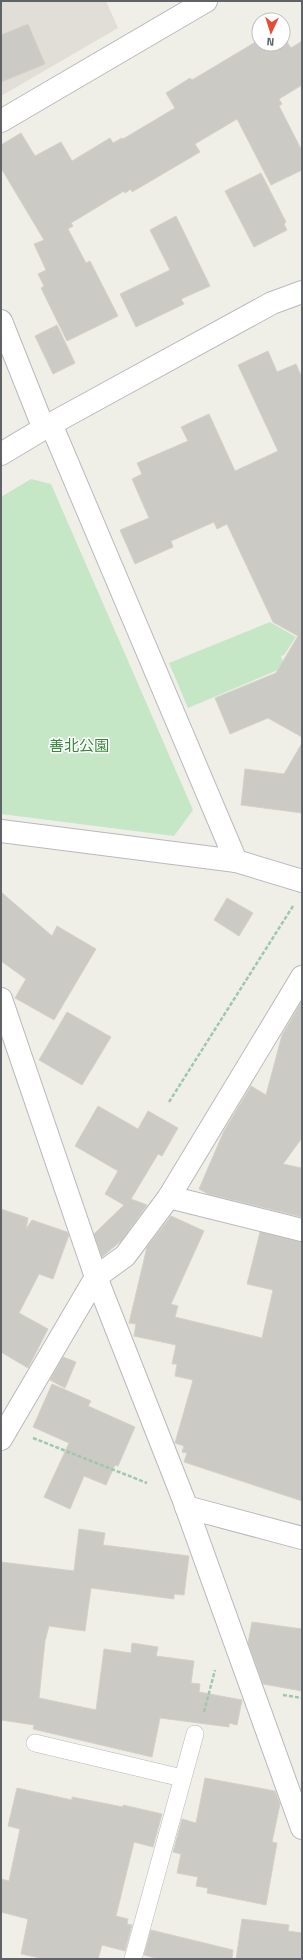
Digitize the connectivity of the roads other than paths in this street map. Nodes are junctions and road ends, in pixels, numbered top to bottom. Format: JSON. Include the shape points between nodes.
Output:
{"nodes":[{"id":1,"x":206,"y":1,"type":"edge"},
{"id":2,"x":1,"y":121,"type":"edge"},
{"id":3,"x":302,"y":292,"type":"edge"},
{"id":4,"x":1,"y":320,"type":"edge"},
{"id":5,"x":48,"y":426,"type":"junction"},
{"id":6,"x":1,"y":454,"type":"edge"},
{"id":7,"x":1,"y":831,"type":"edge"},
{"id":8,"x":236,"y":860,"type":"junction"},
{"id":9,"x":302,"y":881,"type":"edge"},
{"id":10,"x":302,"y":977,"type":"edge"},
{"id":11,"x":1,"y":999,"type":"edge"},
{"id":12,"x":169,"y":1197,"type":"junction"},
{"id":13,"x":302,"y":1230,"type":"edge"},
{"id":14,"x":96,"y":1277,"type":"junction"},
{"id":15,"x":4,"y":1433,"type":"edge"},
{"id":16,"x":185,"y":1503,"type":"junction"},
{"id":17,"x":302,"y":1538,"type":"edge"},
{"id":18,"x":195,"y":1734,"type":"road end"},
{"id":19,"x":35,"y":1743,"type":"dead end"},
{"id":20,"x":182,"y":1778,"type":"junction"},
{"id":21,"x":302,"y":1828,"type":"edge"},
{"id":22,"x":133,"y":1959,"type":"edge"}],
"edges":[{"from":1,"to":2,"type":"street"},
{"from":3,"to":5,"type":"street","via":[[272,303]]},
{"from":4,"to":5,"type":"street"},
{"from":5,"to":6,"type":"street"},
{"from":5,"to":8,"type":"street"},
{"from":7,"to":8,"type":"street"},
{"from":8,"to":9,"type":"street"},
{"from":10,"to":12,"type":"street"},
{"from":11,"to":14,"type":"street"},
{"from":12,"to":13,"type":"street"},
{"from":12,"to":14,"type":"street","via":[[125,1256]]},
{"from":14,"to":15,"type":"street"},
{"from":14,"to":16,"type":"street"},
{"from":16,"to":17,"type":"street"},
{"from":16,"to":21,"type":"street"},
{"from":18,"to":20,"type":"lane"},
{"from":19,"to":20,"type":"lane"},
{"from":20,"to":22,"type":"lane"}]}
